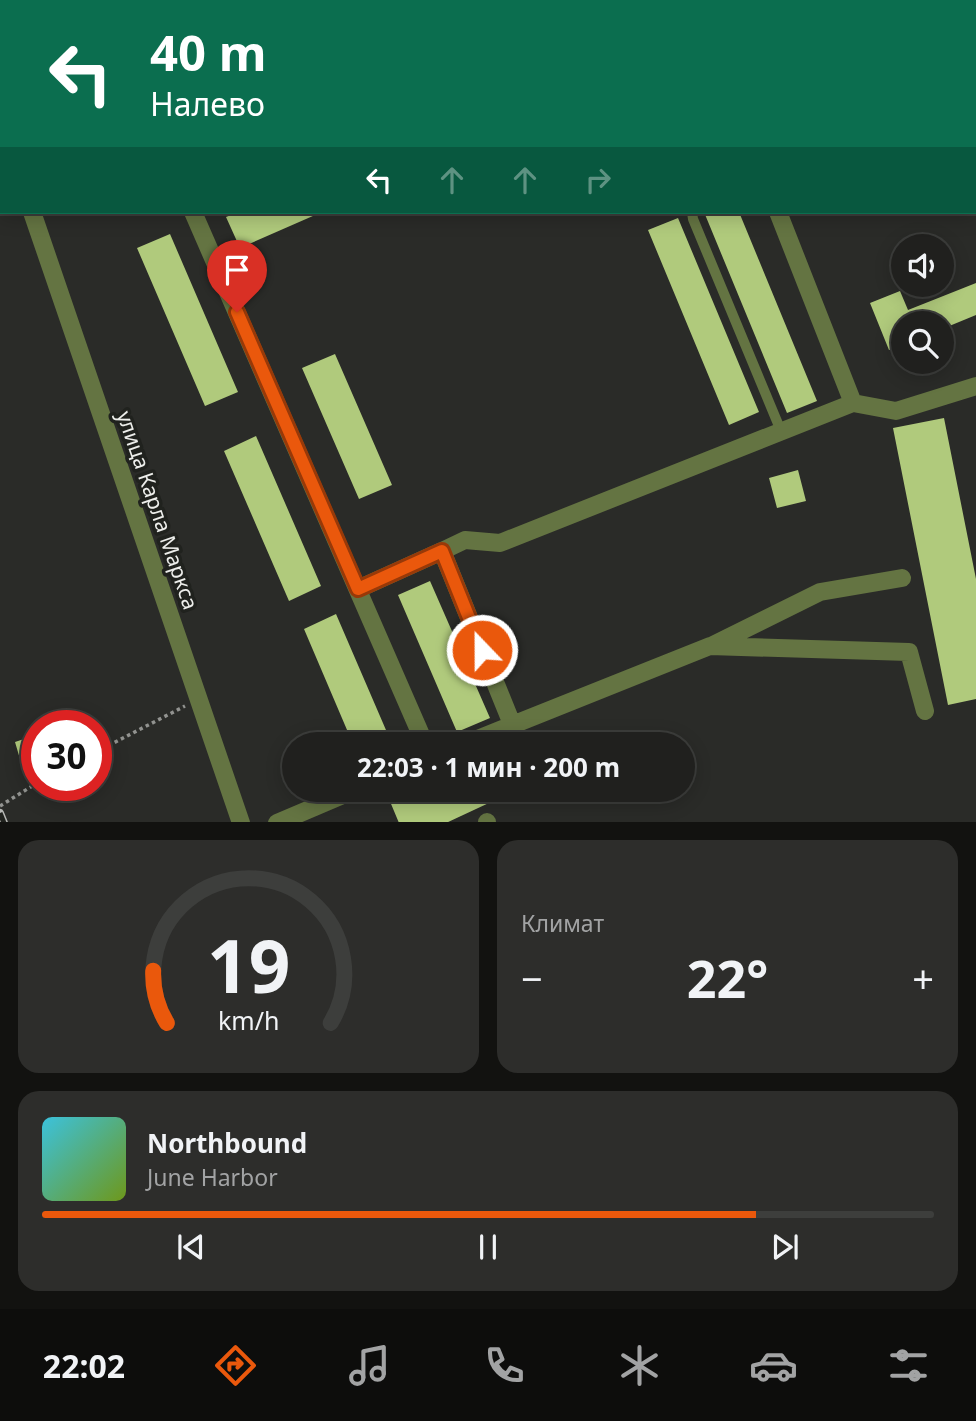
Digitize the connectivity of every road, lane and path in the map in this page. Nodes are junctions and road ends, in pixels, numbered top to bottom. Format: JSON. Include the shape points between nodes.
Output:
{"nodes":[{"id":1,"x":33,"y":214,"type":"edge"},
{"id":2,"x":194,"y":214,"type":"edge"},
{"id":3,"x":692,"y":214,"type":"edge"},
{"id":4,"x":779,"y":214,"type":"edge"},
{"id":5,"x":976,"y":386,"type":"edge"},
{"id":6,"x":853,"y":403,"type":"junction"},
{"id":7,"x":781,"y":431,"type":"junction"},
{"id":8,"x":442,"y":551,"type":"junction"},
{"id":9,"x":902,"y":578,"type":"dead end"},
{"id":10,"x":358,"y":589,"type":"junction"},
{"id":11,"x":710,"y":646,"type":"junction"},
{"id":12,"x":199,"y":698,"type":"junction"},
{"id":13,"x":925,"y":711,"type":"dead end"},
{"id":14,"x":512,"y":724,"type":"junction"},
{"id":15,"x":420,"y":732,"type":"edge"},
{"id":16,"x":493,"y":732,"type":"edge"},
{"id":17,"x":112,"y":744,"type":"edge"},
{"id":18,"x":21,"y":793,"type":"edge"},
{"id":19,"x":326,"y":802,"type":"edge"},
{"id":20,"x":0,"y":806,"type":"edge"},
{"id":21,"x":242,"y":822,"type":"edge"},
{"id":22,"x":278,"y":822,"type":"edge"}],
"edges":[{"from":1,"to":12,"type":"street","name":"улица Карла Маркса"},
{"from":2,"to":10,"type":"street"},
{"from":3,"to":7,"type":"lane"},
{"from":4,"to":6,"type":"street"},
{"from":5,"to":6,"type":"street","via":[[896,411]]},
{"from":6,"to":7,"type":"street"},
{"from":7,"to":8,"type":"street","via":[[500,543],[465,540]]},
{"from":8,"to":10,"type":"street"},
{"from":8,"to":14,"type":"street"},
{"from":9,"to":11,"type":"street","via":[[820,592]]},
{"from":10,"to":15,"type":"street"},
{"from":11,"to":13,"type":"street","via":[[909,652]]},
{"from":11,"to":14,"type":"street"},
{"from":12,"to":17,"type":"path"},
{"from":12,"to":21,"type":"street","name":"улица Карла Маркса"},
{"from":14,"to":16,"type":"street"},
{"from":18,"to":20,"type":"path"},
{"from":19,"to":22,"type":"street"}]}
